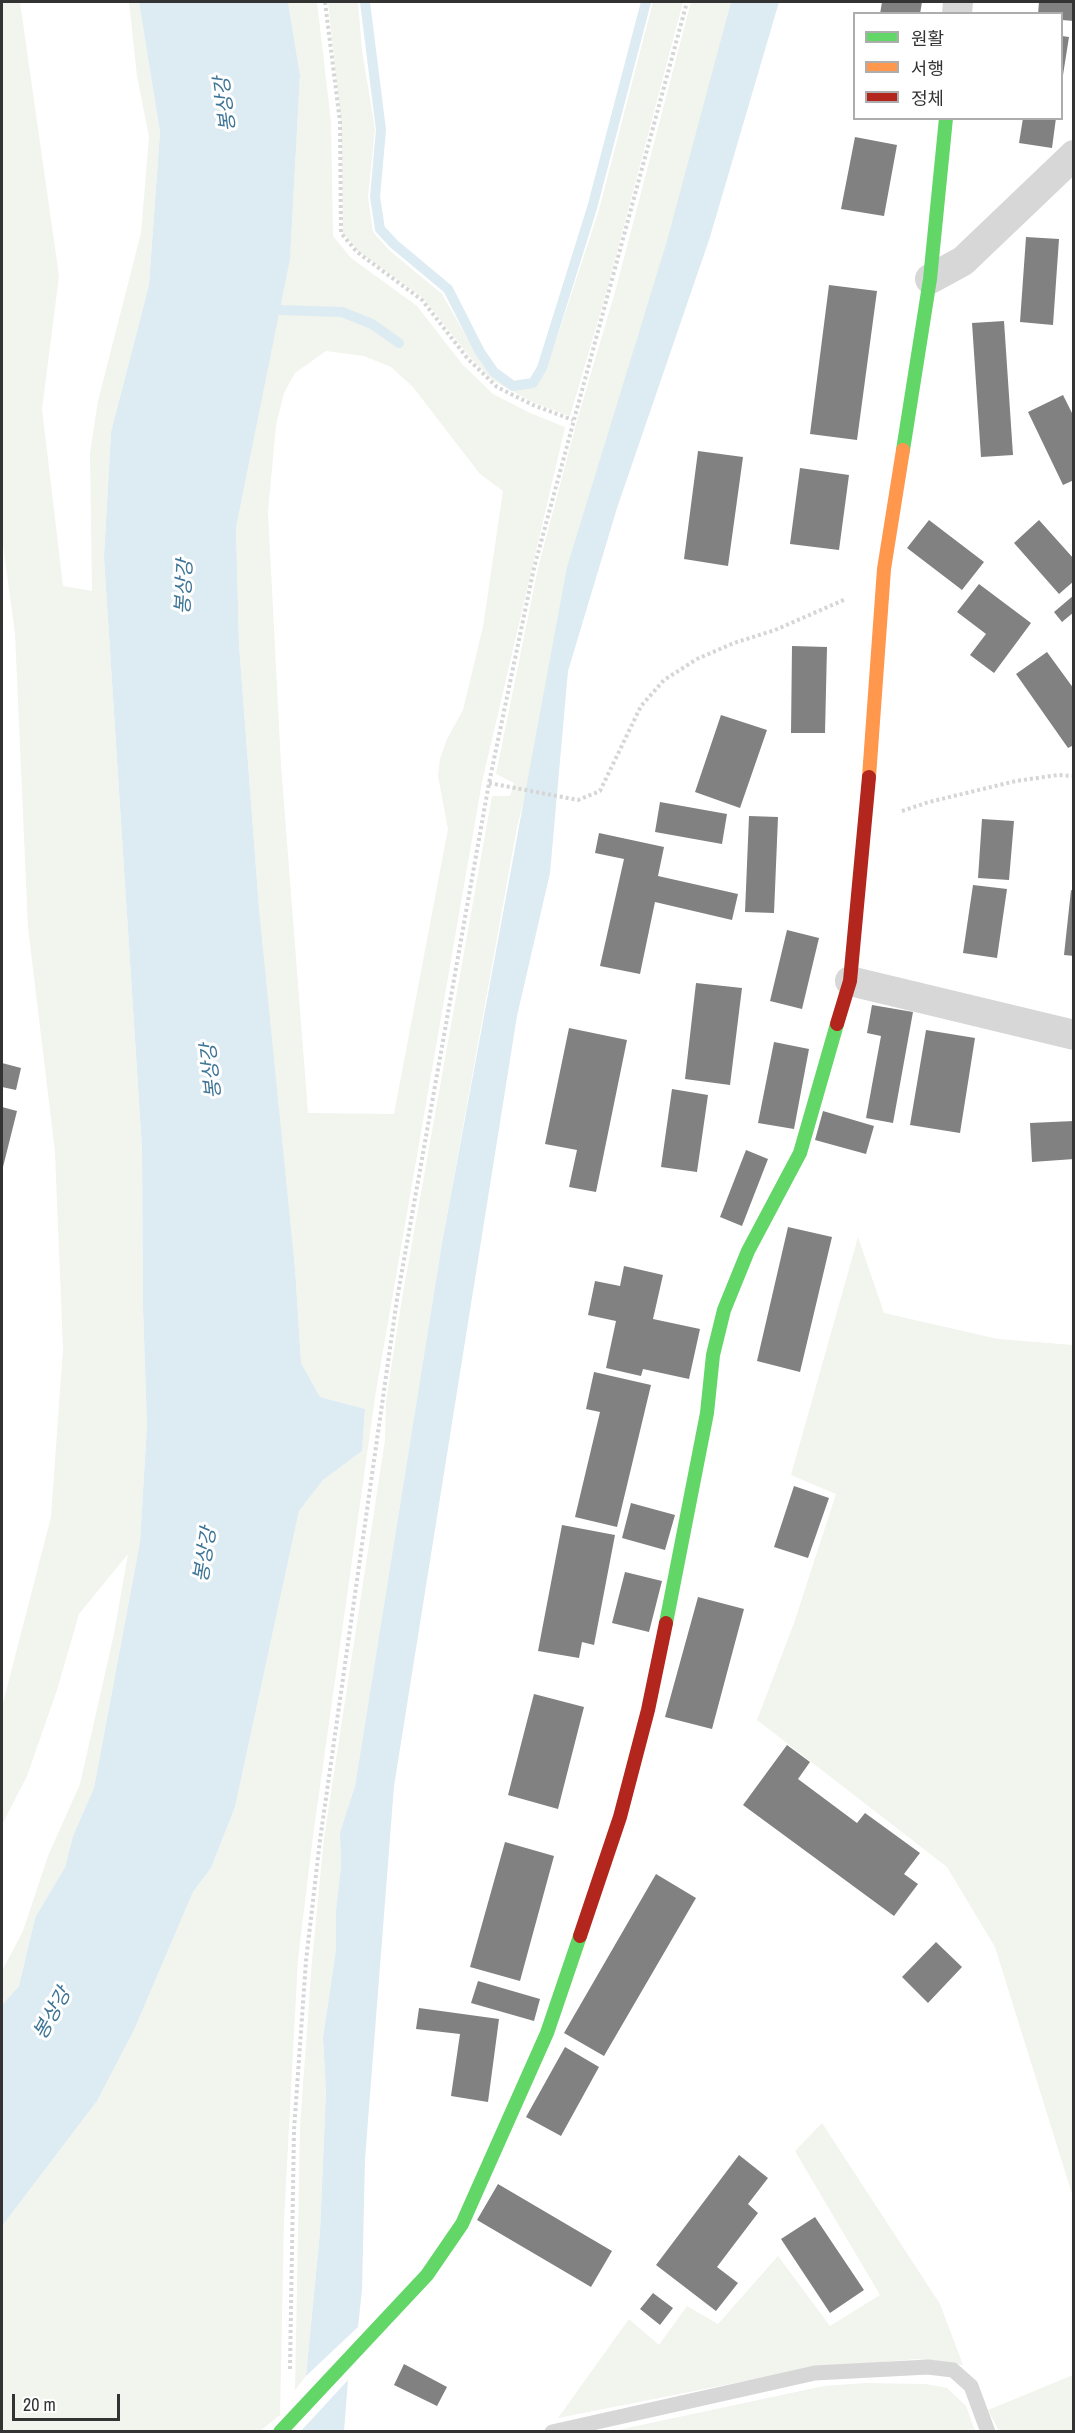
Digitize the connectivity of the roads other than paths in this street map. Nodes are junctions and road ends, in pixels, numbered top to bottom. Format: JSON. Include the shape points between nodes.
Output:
{"nodes":[{"id":1,"x":946,"y":120,"type":"edge"},
{"id":2,"x":1074,"y":155,"type":"edge"},
{"id":3,"x":930,"y":279,"type":"junction"},
{"id":4,"x":850,"y":981,"type":"junction"},
{"id":5,"x":1074,"y":1035,"type":"edge"},
{"id":6,"x":285,"y":2427,"type":"edge"},
{"id":7,"x":552,"y":2432,"type":"edge"},
{"id":8,"x":988,"y":2432,"type":"edge"}],
"edges":[{"from":1,"to":3,"type":"street"},
{"from":2,"to":3,"type":"street","via":[[963,261]]},
{"from":3,"to":4,"type":"street","via":[[884,569]]},
{"from":4,"to":5,"type":"street"},
{"from":4,"to":6,"type":"street","via":[[800,1153],[748,1251],[724,1310],[648,1710],[620,1817],[547,2033],[462,2224],[427,2275]]},
{"from":7,"to":8,"type":"lane","via":[[815,2373],[928,2367],[953,2370],[971,2386]]}]}
